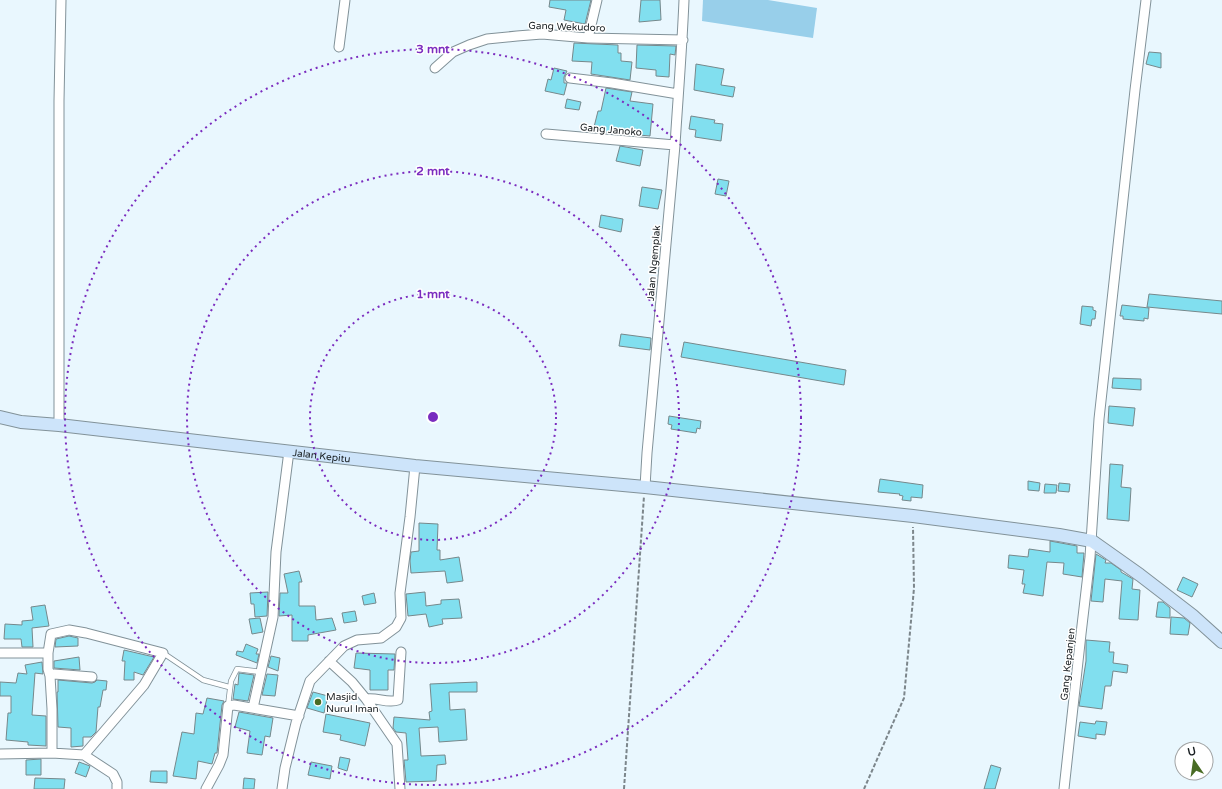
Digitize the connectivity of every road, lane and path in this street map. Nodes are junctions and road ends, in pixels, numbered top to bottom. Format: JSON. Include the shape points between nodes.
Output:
{"nodes":[{"id":1,"x":61,"y":0,"type":"edge"},
{"id":2,"x":345,"y":0,"type":"edge"},
{"id":3,"x":597,"y":0,"type":"edge"},
{"id":4,"x":684,"y":0,"type":"edge"},
{"id":5,"x":1146,"y":0,"type":"edge"},
{"id":6,"x":588,"y":38,"type":"junction"},
{"id":7,"x":683,"y":40,"type":"junction"},
{"id":8,"x":339,"y":47,"type":"dead end"},
{"id":9,"x":435,"y":68,"type":"dead end"},
{"id":10,"x":570,"y":78,"type":"dead end"},
{"id":11,"x":678,"y":94,"type":"junction"},
{"id":12,"x":546,"y":134,"type":"dead end"},
{"id":13,"x":675,"y":145,"type":"junction"},
{"id":14,"x":0,"y":417,"type":"edge"},
{"id":15,"x":59,"y":425,"type":"junction"},
{"id":16,"x":289,"y":451,"type":"junction"},
{"id":17,"x":415,"y":466,"type":"junction"},
{"id":18,"x":645,"y":487,"type":"junction"},
{"id":19,"x":913,"y":516,"type":"junction"},
{"id":20,"x":1092,"y":541,"type":"junction"},
{"id":21,"x":1222,"y":642,"type":"edge"},
{"id":22,"x":401,"y":652,"type":"dead end"},
{"id":23,"x":0,"y":653,"type":"edge"},
{"id":24,"x":48,"y":653,"type":"junction"},
{"id":25,"x":164,"y":653,"type":"junction"},
{"id":26,"x":329,"y":661,"type":"junction"},
{"id":27,"x":261,"y":672,"type":"junction"},
{"id":28,"x":50,"y":676,"type":"junction"},
{"id":29,"x":92,"y":677,"type":"dead end"},
{"id":30,"x":229,"y":687,"type":"junction"},
{"id":31,"x":366,"y":699,"type":"junction"},
{"id":32,"x":228,"y":706,"type":"junction"},
{"id":33,"x":253,"y":708,"type":"junction"},
{"id":34,"x":299,"y":716,"type":"junction"},
{"id":35,"x":52,"y":753,"type":"junction"},
{"id":36,"x":0,"y":754,"type":"edge"},
{"id":37,"x":84,"y":755,"type":"junction"},
{"id":38,"x":117,"y":789,"type":"edge"},
{"id":39,"x":206,"y":789,"type":"edge"},
{"id":40,"x":282,"y":789,"type":"edge"},
{"id":41,"x":400,"y":789,"type":"edge"},
{"id":42,"x":624,"y":789,"type":"edge"},
{"id":43,"x":864,"y":789,"type":"edge"},
{"id":44,"x":1064,"y":789,"type":"edge"}],
"edges":[{"from":1,"to":15,"type":"street"},
{"from":2,"to":8,"type":"street"},
{"from":3,"to":6,"type":"street"},
{"from":4,"to":7,"type":"street","name":"Jalan Ngemplak"},
{"from":5,"to":20,"type":"street","name":"Gang Kepanjen","via":[[1099,419]]},
{"from":6,"to":7,"type":"street","name":"Gang Wekudoro"},
{"from":6,"to":9,"type":"street","name":"Gang Wekudoro","via":[[542,34],[486,39],[453,52]]},
{"from":7,"to":11,"type":"street","name":"Jalan Ngemplak"},
{"from":10,"to":11,"type":"street"},
{"from":11,"to":13,"type":"street","name":"Jalan Ngemplak"},
{"from":12,"to":13,"type":"street","name":"Gang Janoko"},
{"from":13,"to":18,"type":"street","name":"Jalan Ngemplak"},
{"from":14,"to":15,"type":"street","name":"Jalan Kepitu"},
{"from":15,"to":16,"type":"street","name":"Jalan Kepitu"},
{"from":16,"to":17,"type":"street","name":"Jalan Kepitu"},
{"from":16,"to":27,"type":"street","via":[[276,552],[273,617]]},
{"from":17,"to":18,"type":"street","name":"Jalan Kepitu"},
{"from":17,"to":26,"type":"street","via":[[400,593],[401,618],[396,627],[381,638],[350,643]]},
{"from":18,"to":19,"type":"street","name":"Jalan Kepitu"},
{"from":18,"to":42,"type":"path"},
{"from":19,"to":20,"type":"street","name":"Jalan Kepitu"},
{"from":19,"to":43,"type":"path","via":[[914,588],[904,698]]},
{"from":20,"to":21,"type":"street","via":[[1186,610]]},
{"from":20,"to":44,"type":"street","name":"Gang Kepanjen"},
{"from":22,"to":31,"type":"street","via":[[398,700]]},
{"from":23,"to":24,"type":"street"},
{"from":24,"to":25,"type":"street","via":[[51,634],[69,630]]},
{"from":24,"to":28,"type":"street"},
{"from":25,"to":30,"type":"lane","via":[[203,680]]},
{"from":25,"to":37,"type":"street","via":[[144,685]]},
{"from":26,"to":31,"type":"street"},
{"from":26,"to":34,"type":"street","via":[[310,681]]},
{"from":27,"to":30,"type":"lane","via":[[237,669]]},
{"from":27,"to":33,"type":"street"},
{"from":28,"to":29,"type":"street","via":[[54,674]]},
{"from":28,"to":35,"type":"street"},
{"from":30,"to":32,"type":"lane"},
{"from":31,"to":41,"type":"street","via":[[397,744]]},
{"from":32,"to":33,"type":"street"},
{"from":32,"to":39,"type":"street","via":[[223,756]]},
{"from":33,"to":34,"type":"street"},
{"from":34,"to":40,"type":"street"},
{"from":35,"to":36,"type":"street"},
{"from":35,"to":37,"type":"street"},
{"from":37,"to":38,"type":"street","via":[[113,774]]}]}
